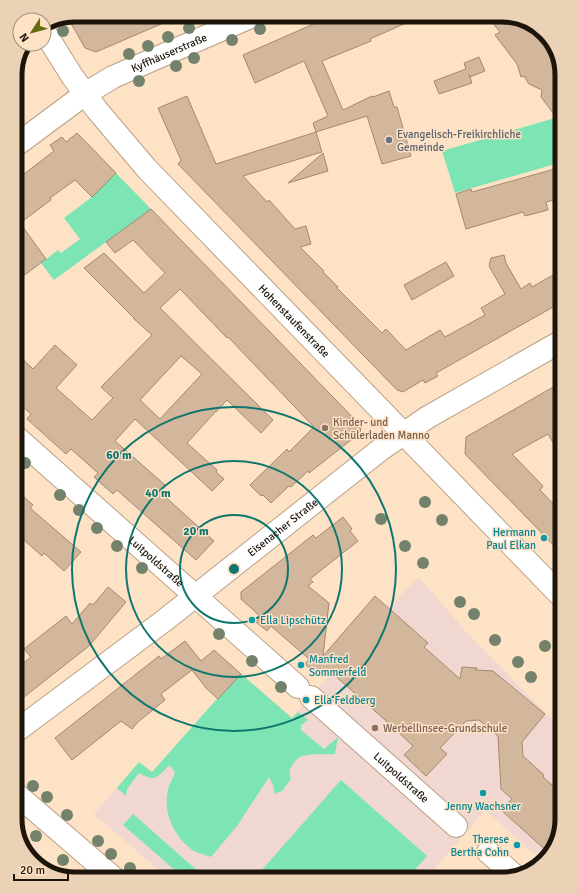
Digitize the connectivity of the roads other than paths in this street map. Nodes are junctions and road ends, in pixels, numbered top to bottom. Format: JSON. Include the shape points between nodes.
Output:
{"nodes":[{"id":1,"x":239,"y":22,"type":"edge"},
{"id":2,"x":52,"y":44,"type":"edge"},
{"id":3,"x":85,"y":94,"type":"junction"},
{"id":4,"x":22,"y":141,"type":"edge"},
{"id":5,"x":555,"y":345,"type":"edge"},
{"id":6,"x":404,"y":434,"type":"junction"},
{"id":7,"x":22,"y":442,"type":"edge"},
{"id":8,"x":555,"y":590,"type":"edge"},
{"id":9,"x":196,"y":596,"type":"junction"},
{"id":10,"x":22,"y":727,"type":"edge"},
{"id":11,"x":22,"y":800,"type":"edge"},
{"id":12,"x":456,"y":826,"type":"dead end"},
{"id":13,"x":488,"y":852,"type":"dead end"},
{"id":14,"x":107,"y":872,"type":"edge"},
{"id":15,"x":510,"y":872,"type":"edge"}],
"edges":[{"from":1,"to":3,"type":"street","name":"Kyffhäuserstraße","via":[[113,77]]},
{"from":2,"to":3,"type":"street","name":"Hohenstaufenstraße"},
{"from":3,"to":4,"type":"street","name":"Kyffhäuserstraße"},
{"from":3,"to":6,"type":"street","name":"Hohenstaufenstraße","via":[[103,119],[147,169]]},
{"from":5,"to":6,"type":"street","name":"Eisenacher Straße","via":[[428,417]]},
{"from":6,"to":8,"type":"street","name":"Hohenstaufenstraße"},
{"from":6,"to":9,"type":"street","name":"Eisenacher Straße","via":[[380,450]]},
{"from":7,"to":9,"type":"street","name":"Luitpoldstraße"},
{"from":9,"to":10,"type":"street","name":"Eisenacher Straße"},
{"from":9,"to":12,"type":"street","name":"Luitpoldstraße"},
{"from":11,"to":14,"type":"street"},
{"from":13,"to":15,"type":"street"}]}
